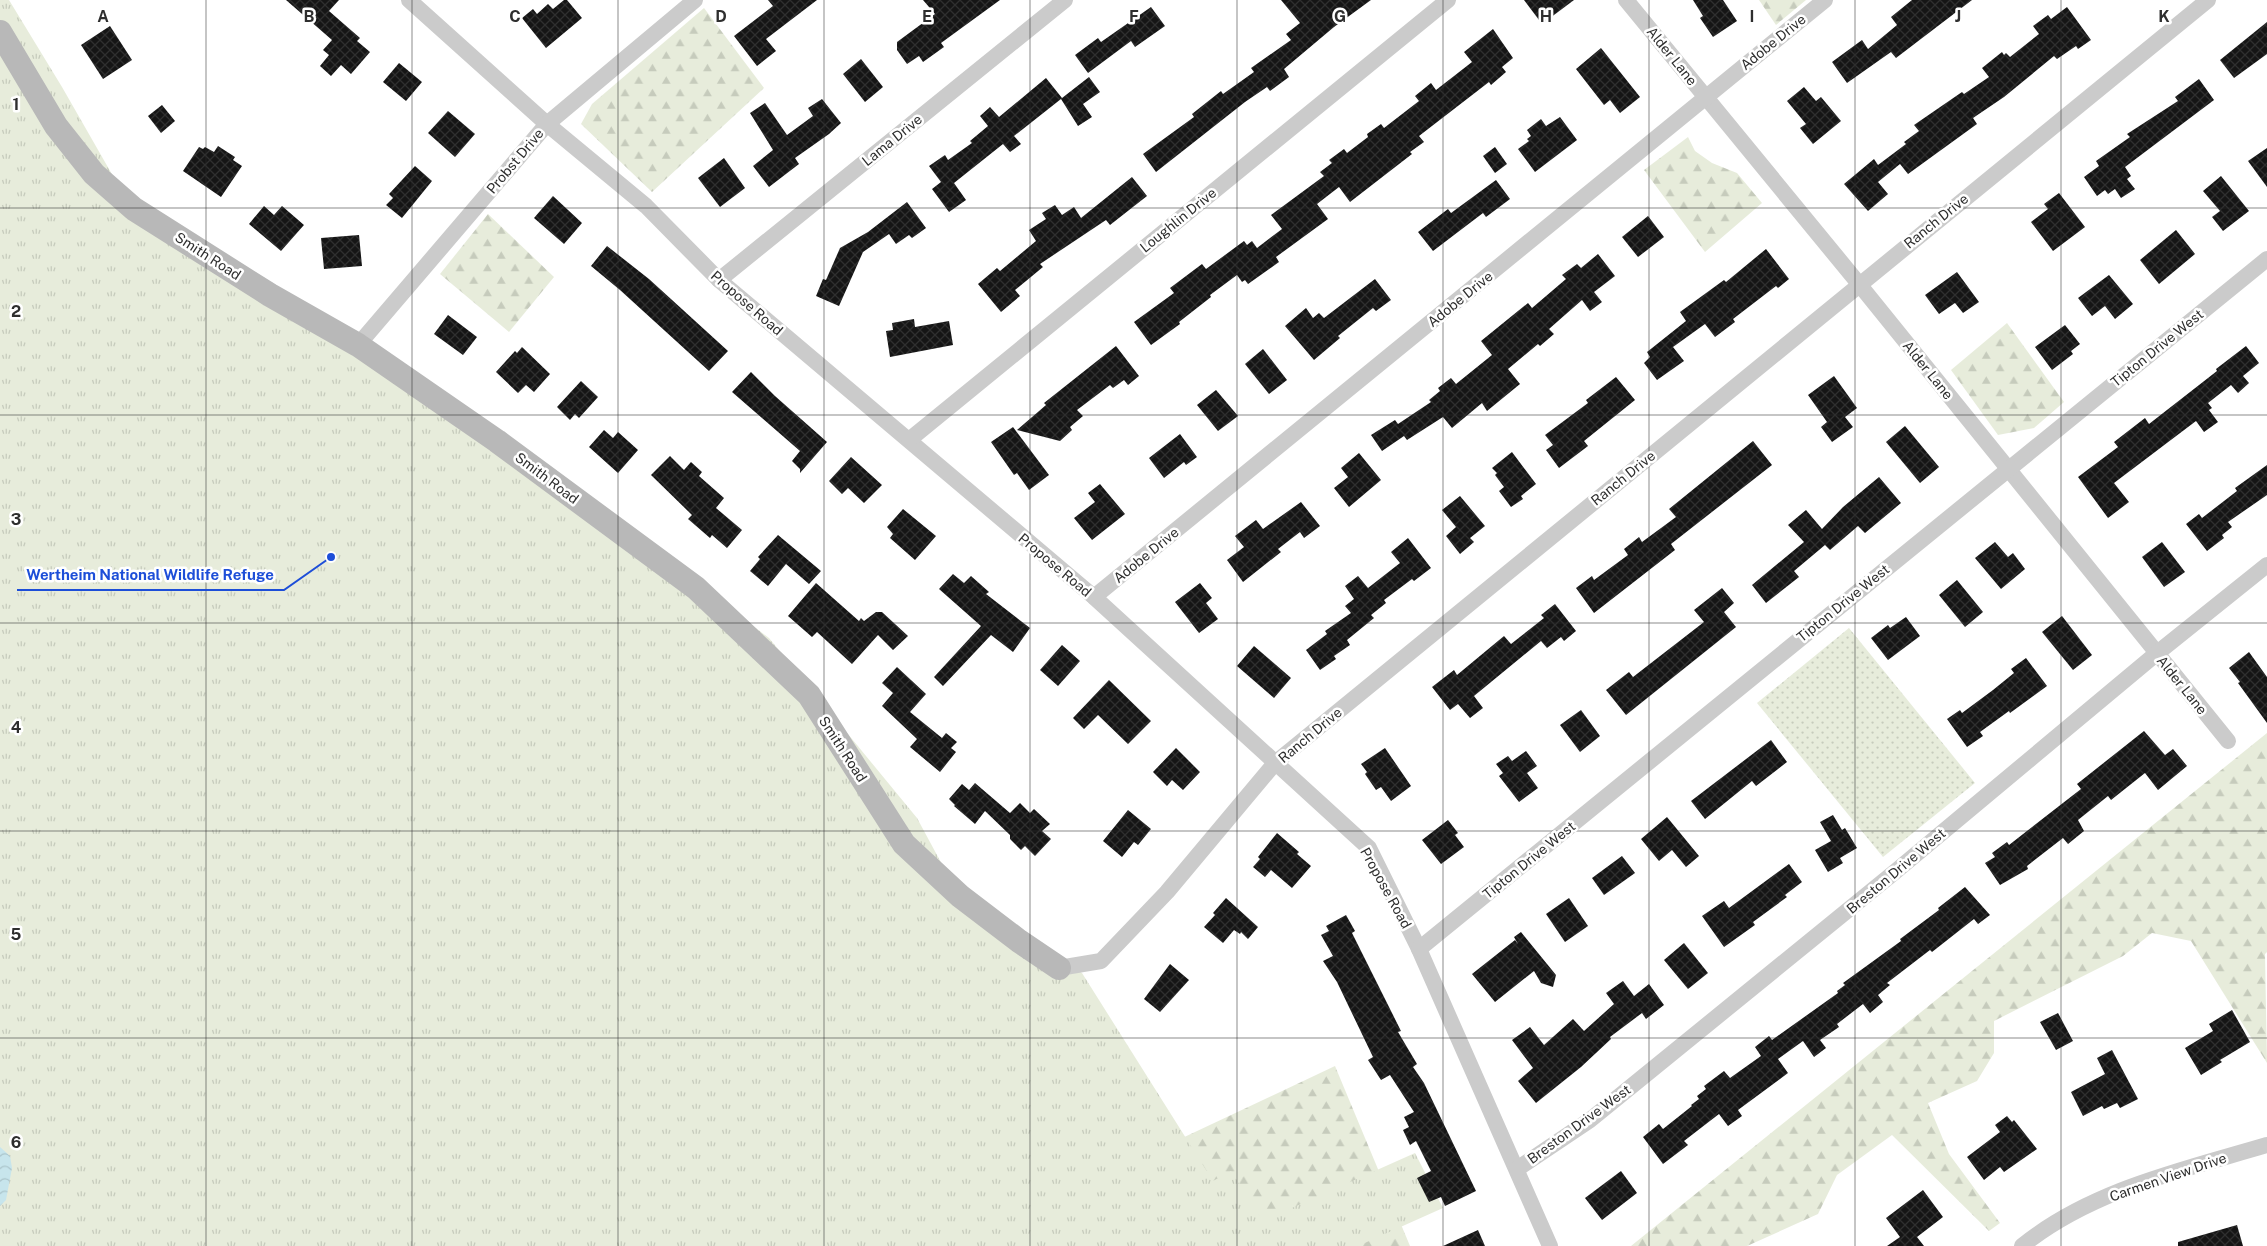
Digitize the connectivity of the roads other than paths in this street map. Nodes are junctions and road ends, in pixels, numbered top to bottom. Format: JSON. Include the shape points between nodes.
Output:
{"nodes":[{"id":1,"x":409,"y":0,"type":"edge"},
{"id":2,"x":695,"y":0,"type":"edge"},
{"id":3,"x":1065,"y":0,"type":"edge"},
{"id":4,"x":1448,"y":0,"type":"edge"},
{"id":5,"x":1626,"y":0,"type":"edge"},
{"id":6,"x":1825,"y":0,"type":"edge"},
{"id":7,"x":2208,"y":0,"type":"edge"},
{"id":8,"x":0,"y":32,"type":"edge"},
{"id":9,"x":1706,"y":97,"type":"junction"},
{"id":10,"x":547,"y":124,"type":"junction"},
{"id":11,"x":2267,"y":259,"type":"edge"},
{"id":12,"x":719,"y":280,"type":"junction"},
{"id":13,"x":1859,"y":284,"type":"junction"},
{"id":14,"x":358,"y":345,"type":"junction"},
{"id":15,"x":909,"y":440,"type":"junction"},
{"id":16,"x":2008,"y":468,"type":"junction"},
{"id":17,"x":2267,"y":565,"type":"edge"},
{"id":18,"x":1094,"y":598,"type":"junction"},
{"id":19,"x":2156,"y":654,"type":"junction"},
{"id":20,"x":2228,"y":741,"type":"dead end"},
{"id":21,"x":1275,"y":763,"type":"junction"},
{"id":22,"x":1419,"y":949,"type":"junction"},
{"id":23,"x":1059,"y":968,"type":"joint"},
{"id":24,"x":2267,"y":1145,"type":"edge"},
{"id":25,"x":1517,"y":1169,"type":"junction"},
{"id":26,"x":1550,"y":1246,"type":"edge"},
{"id":27,"x":2022,"y":1246,"type":"edge"}],
"edges":[{"from":1,"to":10,"type":"street","name":"Propose Road"},
{"from":2,"to":10,"type":"street","name":"Probst Drive"},
{"from":3,"to":12,"type":"street","name":"Lama Drive"},
{"from":4,"to":15,"type":"street","name":"Loughlin Drive"},
{"from":5,"to":9,"type":"street","name":"Alder Lane"},
{"from":6,"to":9,"type":"street","name":"Adobe Drive"},
{"from":7,"to":13,"type":"street","name":"Ranch Drive"},
{"from":8,"to":14,"type":"street","name":"Smith Road","via":[[56,126],[94,174],[128,203],[270,296]]},
{"from":9,"to":13,"type":"street","name":"Alder Lane"},
{"from":9,"to":18,"type":"street","name":"Adobe Drive"},
{"from":10,"to":12,"type":"street","name":"Propose Road","via":[[646,206]]},
{"from":10,"to":14,"type":"street","name":"Probst Drive"},
{"from":11,"to":16,"type":"street","name":"Tipton Drive West"},
{"from":12,"to":15,"type":"street","name":"Propose Road"},
{"from":13,"to":16,"type":"street","name":"Alder Lane"},
{"from":13,"to":21,"type":"street","name":"Ranch Drive"},
{"from":14,"to":23,"type":"street","name":"Smith Road","via":[[497,441],[696,588],[809,695],[904,844],[960,896]]},
{"from":15,"to":18,"type":"street","name":"Propose Road"},
{"from":16,"to":19,"type":"street","name":"Alder Lane"},
{"from":16,"to":22,"type":"street","name":"Tipton Drive West"},
{"from":17,"to":19,"type":"street","name":"Breston Drive West"},
{"from":18,"to":21,"type":"street","name":"Propose Road"},
{"from":19,"to":20,"type":"street","name":"Alder Lane"},
{"from":19,"to":25,"type":"street","name":"Breston Drive West","via":[[1896,872],[1590,1120]]},
{"from":21,"to":22,"type":"street","name":"Propose Road","via":[[1368,848]]},
{"from":21,"to":23,"type":"street","name":"Ranch Drive","via":[[1167,892],[1101,961]]},
{"from":22,"to":25,"type":"street","name":"Propose Road"},
{"from":24,"to":27,"type":"street","name":"Carmen View Drive","via":[[2144,1182],[2088,1205],[2054,1222]]},
{"from":25,"to":26,"type":"street","name":"Propose Road"}]}
